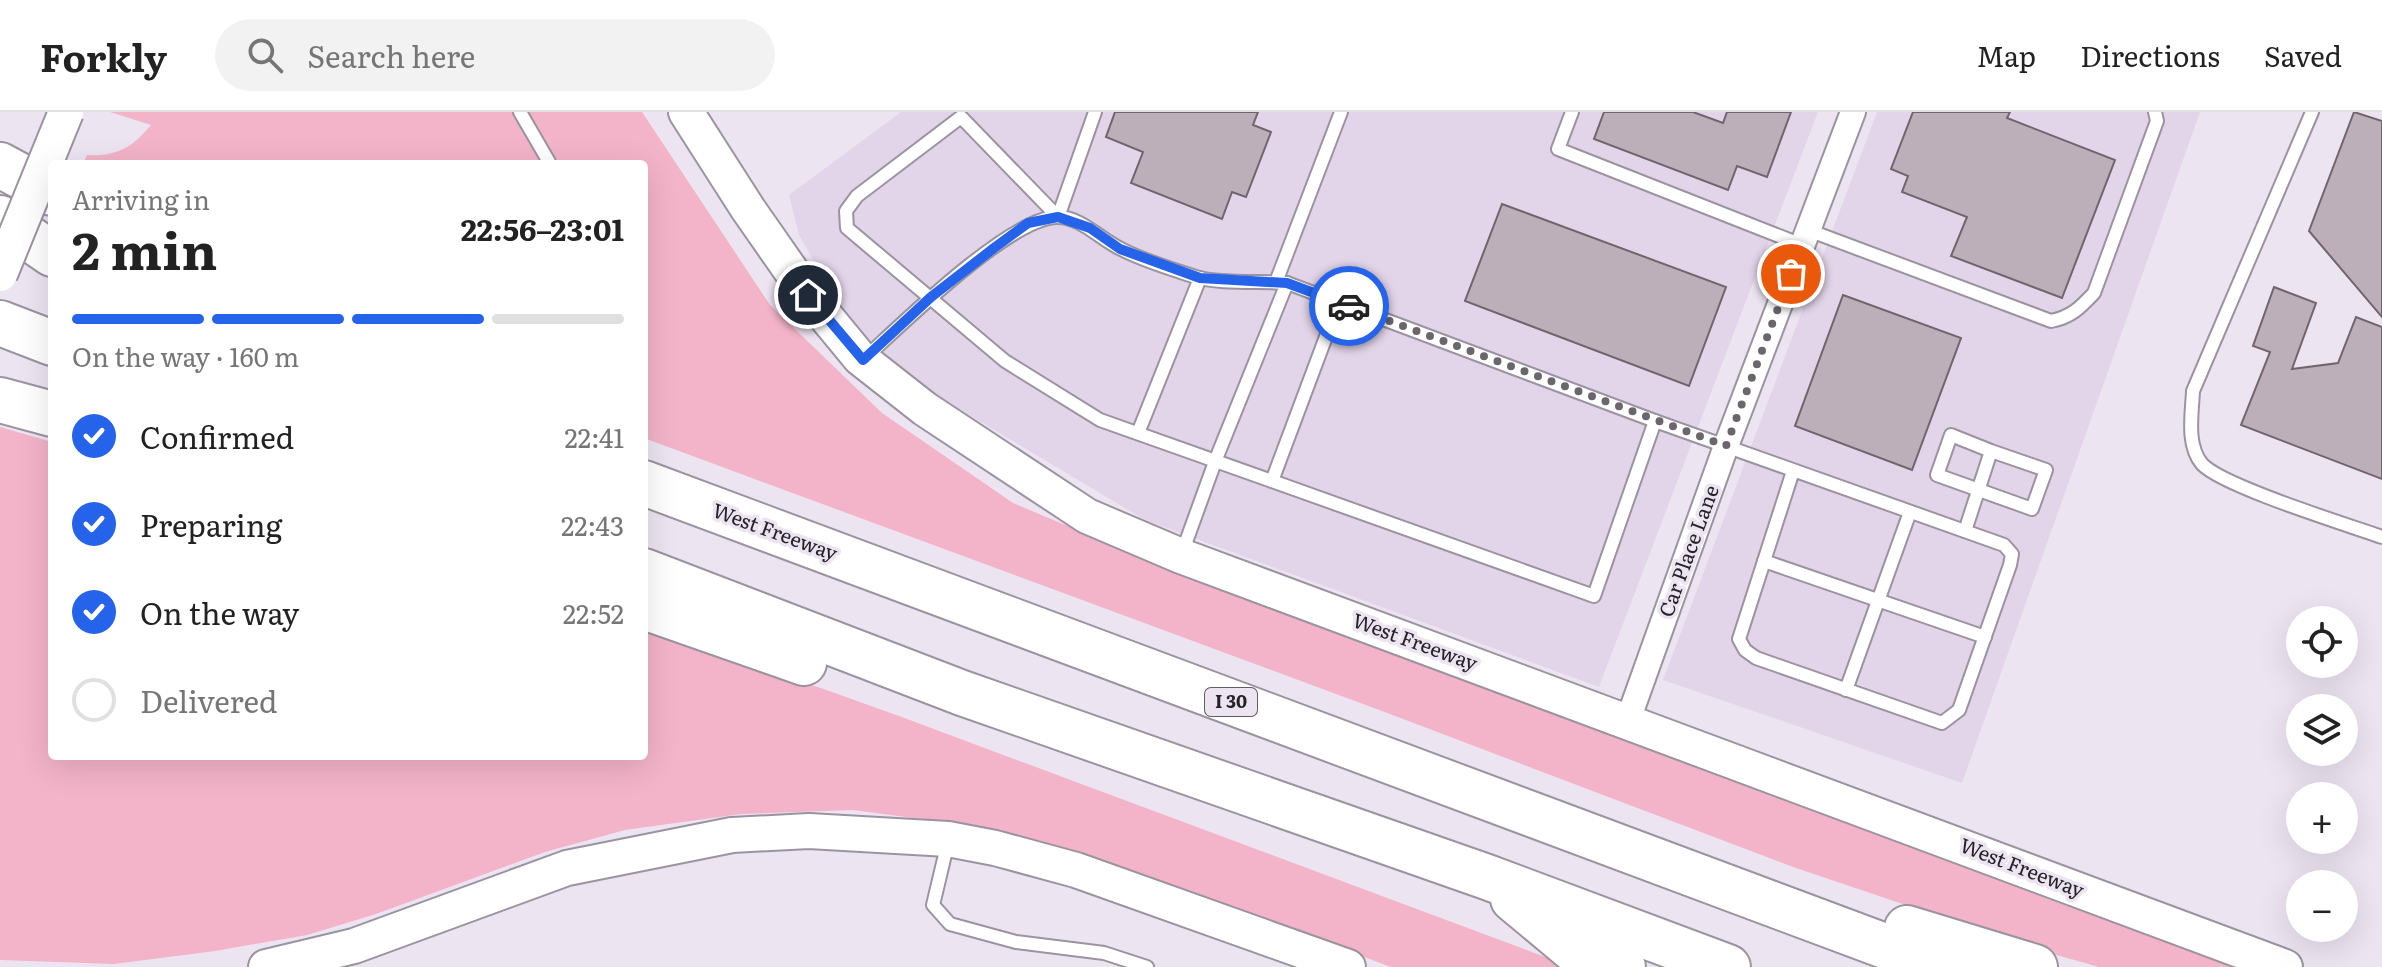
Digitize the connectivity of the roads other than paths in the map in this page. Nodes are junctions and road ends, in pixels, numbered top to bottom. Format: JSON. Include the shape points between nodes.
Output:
{"nodes":[{"id":1,"x":66,"y":112,"type":"edge"},
{"id":2,"x":520,"y":112,"type":"edge"},
{"id":3,"x":686,"y":112,"type":"edge"},
{"id":4,"x":1095,"y":112,"type":"edge"},
{"id":5,"x":1341,"y":112,"type":"edge"},
{"id":6,"x":1572,"y":112,"type":"edge"},
{"id":7,"x":1853,"y":112,"type":"edge"},
{"id":8,"x":2155,"y":112,"type":"edge"},
{"id":9,"x":2312,"y":112,"type":"edge"},
{"id":10,"x":965,"y":115,"type":"edge"},
{"id":11,"x":548,"y":160,"type":"edge"},
{"id":12,"x":0,"y":165,"type":"edge"},
{"id":13,"x":48,"y":191,"type":"edge"},
{"id":14,"x":1058,"y":217,"type":"junction"},
{"id":15,"x":0,"y":218,"type":"edge"},
{"id":16,"x":1805,"y":238,"type":"junction"},
{"id":17,"x":0,"y":245,"type":"edge"},
{"id":18,"x":48,"y":251,"type":"edge"},
{"id":19,"x":48,"y":263,"type":"edge"},
{"id":20,"x":0,"y":274,"type":"edge"},
{"id":21,"x":1200,"y":278,"type":"junction"},
{"id":22,"x":1282,"y":282,"type":"junction"},
{"id":23,"x":931,"y":297,"type":"junction"},
{"id":24,"x":1339,"y":302,"type":"junction"},
{"id":25,"x":0,"y":323,"type":"edge"},
{"id":26,"x":48,"y":341,"type":"edge"},
{"id":27,"x":863,"y":360,"type":"junction"},
{"id":28,"x":0,"y":400,"type":"edge"},
{"id":29,"x":48,"y":413,"type":"edge"},
{"id":30,"x":1655,"y":421,"type":"junction"},
{"id":31,"x":1138,"y":433,"type":"junction"},
{"id":32,"x":1726,"y":446,"type":"junction"},
{"id":33,"x":1991,"y":451,"type":"junction"},
{"id":34,"x":1216,"y":459,"type":"junction"},
{"id":35,"x":1793,"y":471,"type":"junction"},
{"id":36,"x":1272,"y":481,"type":"junction"},
{"id":37,"x":648,"y":484,"type":"edge"},
{"id":38,"x":1978,"y":490,"type":"junction"},
{"id":39,"x":1910,"y":512,"type":"junction"},
{"id":40,"x":1965,"y":531,"type":"junction"},
{"id":41,"x":2382,"y":537,"type":"edge"},
{"id":42,"x":1181,"y":556,"type":"junction"},
{"id":43,"x":1764,"y":561,"type":"junction"},
{"id":44,"x":648,"y":573,"type":"edge"},
{"id":45,"x":1879,"y":601,"type":"junction"},
{"id":46,"x":648,"y":608,"type":"edge"},
{"id":47,"x":1985,"y":637,"type":"junction"},
{"id":48,"x":1846,"y":690,"type":"junction"},
{"id":49,"x":962,"y":693,"type":"junction"},
{"id":50,"x":1628,"y":720,"type":"junction"},
{"id":51,"x":948,"y":839,"type":"junction"},
{"id":52,"x":1487,"y":877,"type":"junction"},
{"id":53,"x":1818,"y":920,"type":"junction"},
{"id":54,"x":266,"y":967,"type":"edge"},
{"id":55,"x":1147,"y":967,"type":"edge"},
{"id":56,"x":1348,"y":967,"type":"edge"},
{"id":57,"x":1623,"y":967,"type":"edge"},
{"id":58,"x":1728,"y":967,"type":"edge"},
{"id":59,"x":1941,"y":967,"type":"edge"},
{"id":60,"x":2035,"y":967,"type":"edge"},
{"id":61,"x":2285,"y":967,"type":"edge"}],
"edges":[{"from":1,"to":20,"type":"main road","bridge":true},
{"from":2,"to":11,"type":"lane"},
{"from":3,"to":27,"type":"main road","name":"West Freeway","via":[[808,295]]},
{"from":4,"to":14,"type":"lane"},
{"from":5,"to":22,"type":"lane"},
{"from":6,"to":16,"type":"lane","via":[[1558,149]]},
{"from":7,"to":16,"type":"street","name":"Car Place Lane"},
{"from":8,"to":16,"type":"lane","via":[[2157,121],[2094,293],[2066,318],[2051,321]]},
{"from":9,"to":41,"type":"lane","via":[[2193,391],[2191,439],[2202,464],[2232,482]]},
{"from":10,"to":14,"type":"lane"},
{"from":10,"to":23,"type":"lane","via":[[857,196],[846,211],[847,228]]},
{"from":12,"to":13,"type":"highway"},
{"from":14,"to":21,"type":"lane","via":[[1090,228],[1120,249]]},
{"from":14,"to":23,"type":"lane","via":[[1028,223]]},
{"from":15,"to":18,"type":"highway"},
{"from":16,"to":32,"type":"street","name":"Car Place Lane"},
{"from":17,"to":19,"type":"highway"},
{"from":21,"to":22,"type":"lane"},
{"from":21,"to":31,"type":"lane"},
{"from":22,"to":24,"type":"lane"},
{"from":22,"to":34,"type":"lane"},
{"from":23,"to":27,"type":"lane"},
{"from":23,"to":31,"type":"lane","via":[[1005,361],[1100,420]]},
{"from":24,"to":30,"type":"lane"},
{"from":24,"to":36,"type":"lane"},
{"from":25,"to":26,"type":"highway"},
{"from":27,"to":42,"type":"main road","name":"West Freeway","via":[[925,409],[1087,516]]},
{"from":28,"to":29,"type":"highway"},
{"from":30,"to":32,"type":"lane"},
{"from":30,"to":36,"type":"lane","via":[[1594,596]]},
{"from":31,"to":34,"type":"lane"},
{"from":32,"to":35,"type":"lane"},
{"from":32,"to":50,"type":"street","name":"Car Place Lane"},
{"from":33,"to":38,"type":"lane"},
{"from":33,"to":38,"type":"lane","via":[[1951,435],[1937,475]]},
{"from":33,"to":38,"type":"lane","via":[[2046,470],[2032,509]]},
{"from":34,"to":36,"type":"lane"},
{"from":34,"to":42,"type":"lane"},
{"from":35,"to":39,"type":"lane"},
{"from":35,"to":43,"type":"lane"},
{"from":37,"to":53,"type":"highway","name":"West Freeway","number":"I 30"},
{"from":38,"to":40,"type":"lane"},
{"from":39,"to":40,"type":"lane"},
{"from":39,"to":45,"type":"lane"},
{"from":40,"to":47,"type":"lane","via":[[2004,545],[2012,554]]},
{"from":42,"to":50,"type":"main road","name":"West Freeway"},
{"from":43,"to":45,"type":"lane"},
{"from":43,"to":48,"type":"lane","via":[[1739,639],[1745,650]]},
{"from":44,"to":49,"type":"highway"},
{"from":45,"to":47,"type":"lane"},
{"from":45,"to":48,"type":"lane"},
{"from":46,"to":49,"type":"highway","via":[[822,670]]},
{"from":47,"to":48,"type":"lane","via":[[1959,710],[1942,723]]},
{"from":49,"to":52,"type":"highway"},
{"from":50,"to":61,"type":"main road","name":"West Freeway"},
{"from":51,"to":54,"type":"main road","via":[[809,831],[732,835],[567,868],[354,946]]},
{"from":51,"to":55,"type":"lane","via":[[933,905],[950,924],[1016,942],[1104,953]]},
{"from":51,"to":56,"type":"main road","via":[[1076,870]]},
{"from":52,"to":57,"type":"highway","via":[[1573,949]]},
{"from":52,"to":58,"type":"highway"},
{"from":53,"to":59,"type":"highway","name":"West Freeway","number":"I 30"},
{"from":53,"to":60,"type":"highway","via":[[1889,922]]}]}
